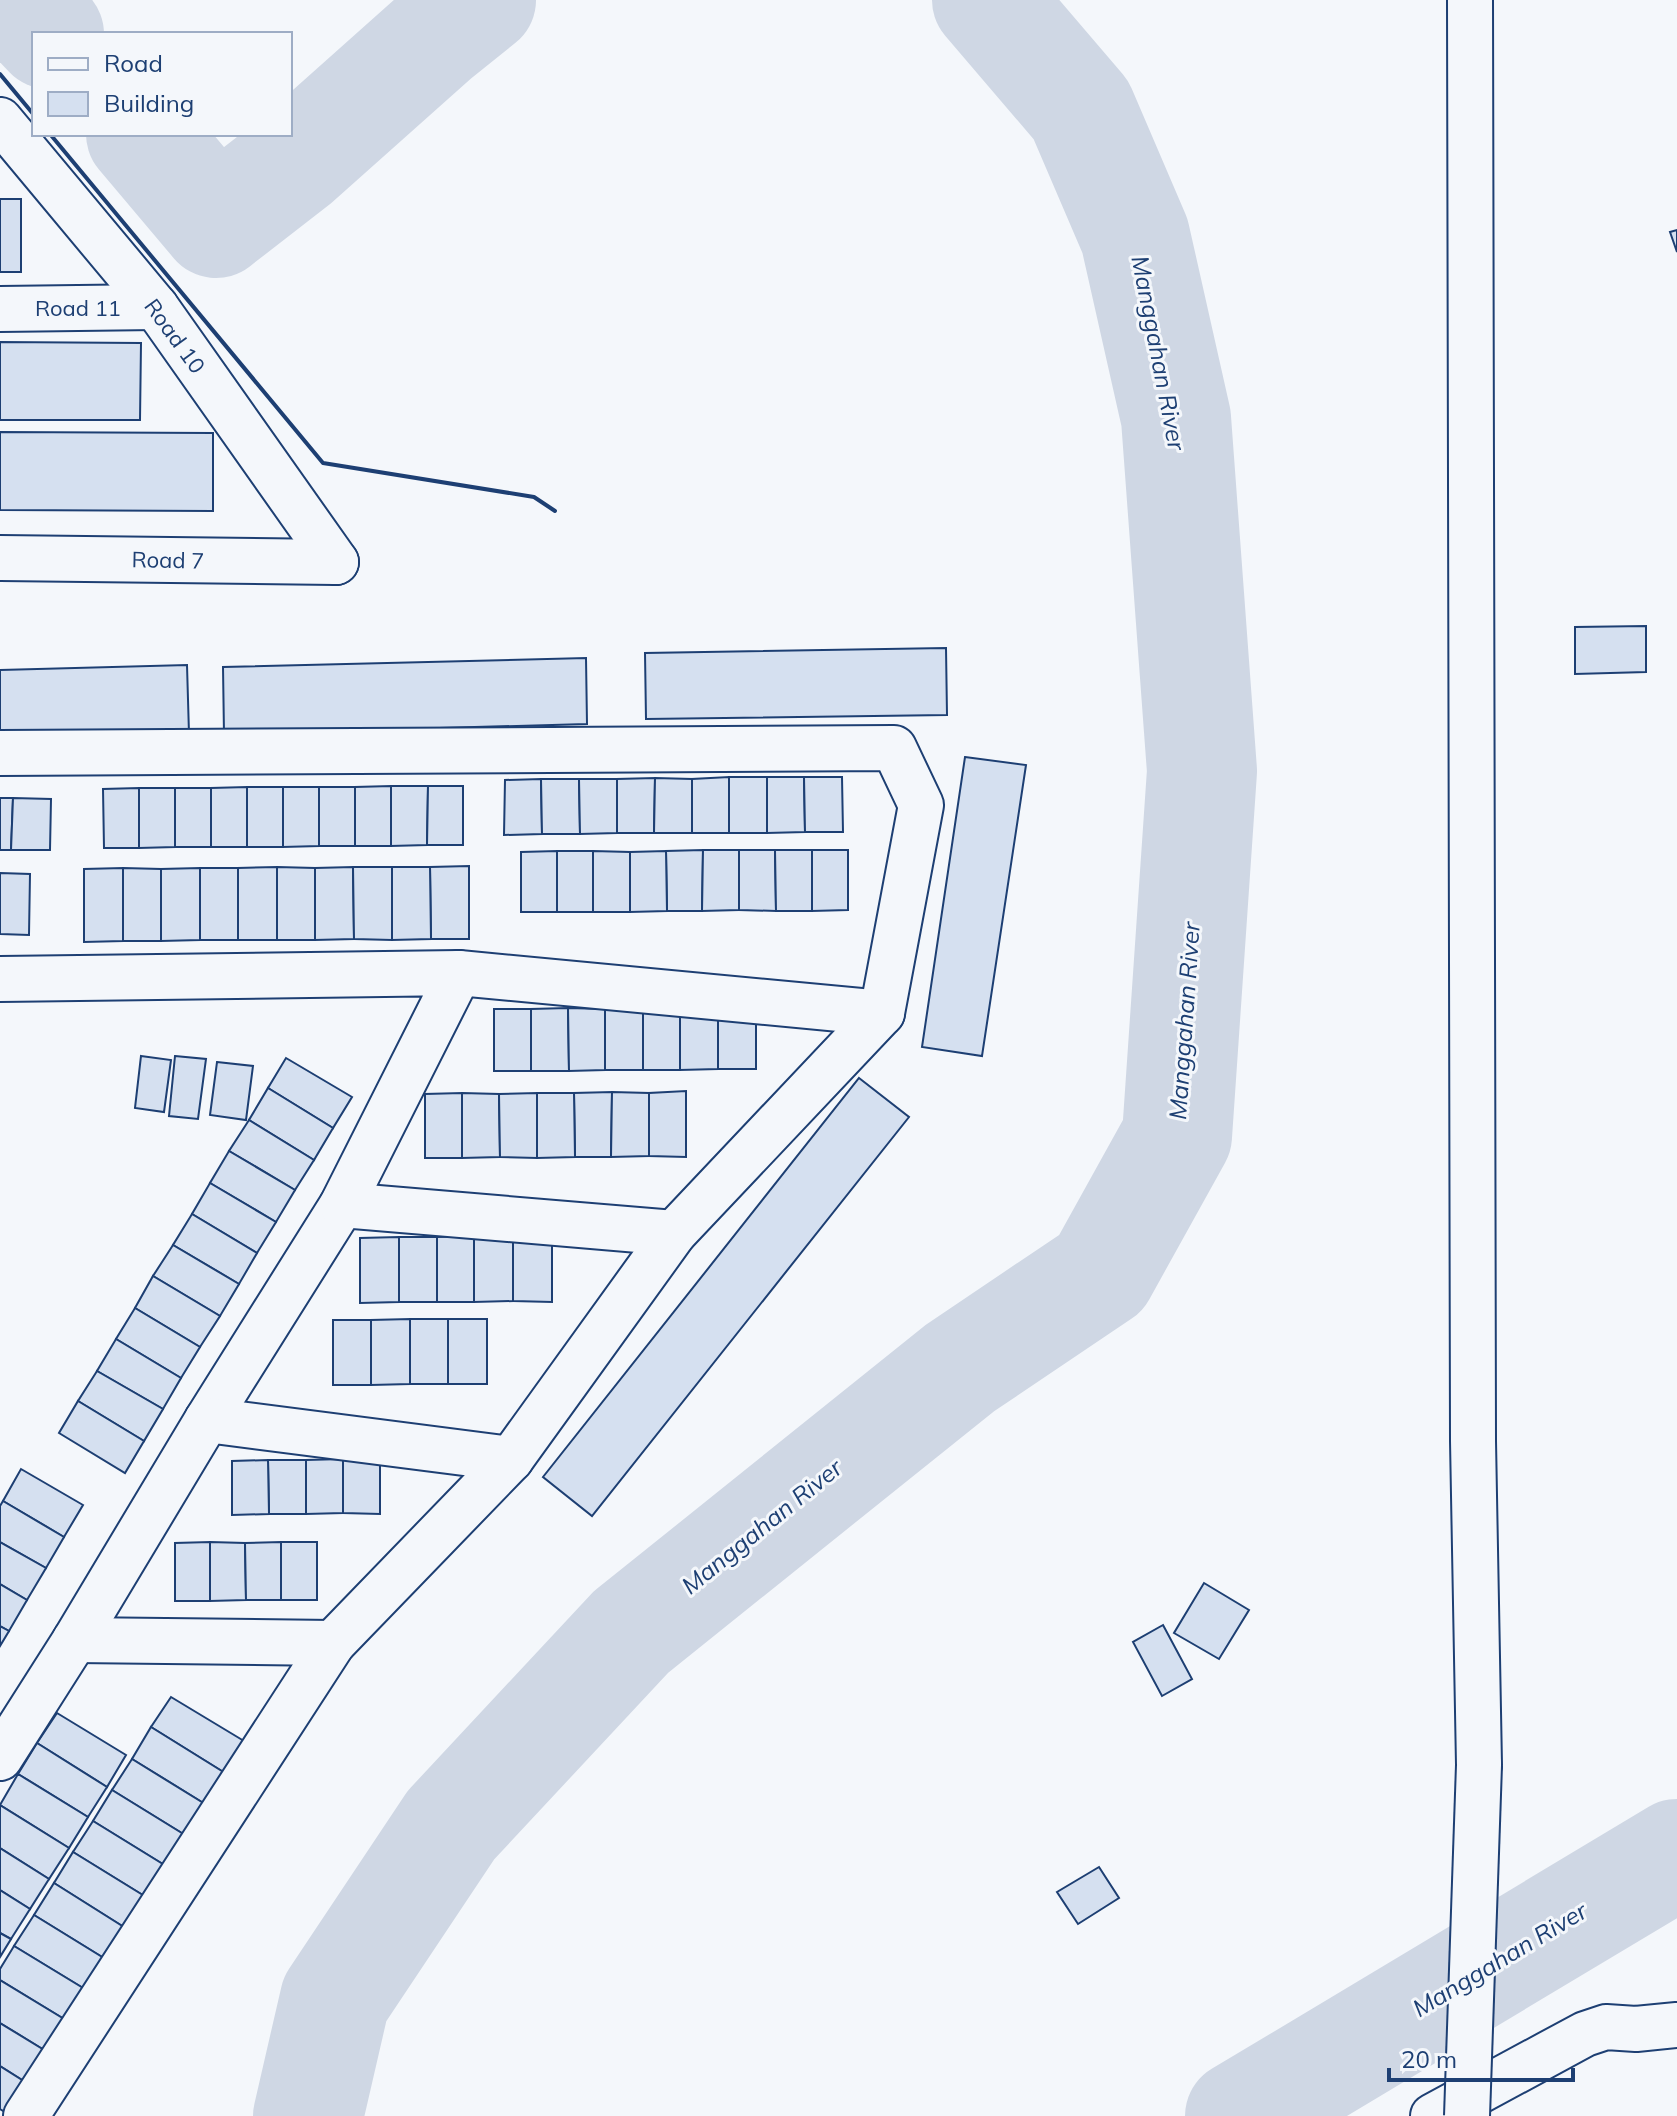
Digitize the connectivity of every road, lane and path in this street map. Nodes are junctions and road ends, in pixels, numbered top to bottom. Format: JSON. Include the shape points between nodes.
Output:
{"nodes":[{"id":1,"x":1470,"y":0,"type":"edge"},
{"id":2,"x":0,"y":120,"type":"edge"},
{"id":3,"x":156,"y":307,"type":"junction"},
{"id":4,"x":0,"y":309,"type":"edge"},
{"id":5,"x":0,"y":558,"type":"edge"},
{"id":6,"x":336,"y":562,"type":"joint"},
{"id":7,"x":0,"y":753,"type":"edge"},
{"id":8,"x":459,"y":973,"type":"junction"},
{"id":9,"x":0,"y":979,"type":"edge"},
{"id":10,"x":882,"y":1013,"type":"junction"},
{"id":11,"x":342,"y":1205,"type":"junction"},
{"id":12,"x":674,"y":1233,"type":"junction"},
{"id":13,"x":207,"y":1420,"type":"junction"},
{"id":14,"x":511,"y":1459,"type":"junction"},
{"id":15,"x":75,"y":1640,"type":"junction"},
{"id":16,"x":333,"y":1643,"type":"junction"},
{"id":17,"x":0,"y":1758,"type":"edge"},
{"id":18,"x":1677,"y":2025,"type":"edge"},
{"id":19,"x":26,"y":2116,"type":"edge"},
{"id":20,"x":1433,"y":2116,"type":"edge"},
{"id":21,"x":1467,"y":2116,"type":"edge"}],
"edges":[{"from":1,"to":21,"type":"street","bridge":true,"via":[[1473,1441],[1479,1765]]},
{"from":2,"to":3,"type":"street","name":"Road 10"},
{"from":3,"to":4,"type":"street","name":"Road 11"},
{"from":3,"to":6,"type":"street","name":"Road 10"},
{"from":5,"to":6,"type":"street","name":"Road 7"},
{"from":7,"to":10,"type":"street","via":[[894,748],[921,805]]},
{"from":8,"to":9,"type":"street"},
{"from":8,"to":10,"type":"street"},
{"from":8,"to":11,"type":"street"},
{"from":10,"to":12,"type":"street"},
{"from":11,"to":12,"type":"street"},
{"from":11,"to":13,"type":"street"},
{"from":12,"to":14,"type":"street"},
{"from":13,"to":14,"type":"street"},
{"from":13,"to":15,"type":"street"},
{"from":14,"to":16,"type":"street"},
{"from":15,"to":16,"type":"street"},
{"from":15,"to":17,"type":"street"},
{"from":16,"to":19,"type":"street"},
{"from":18,"to":20,"type":"street","via":[[1606,2027],[1585,2034]]}]}
